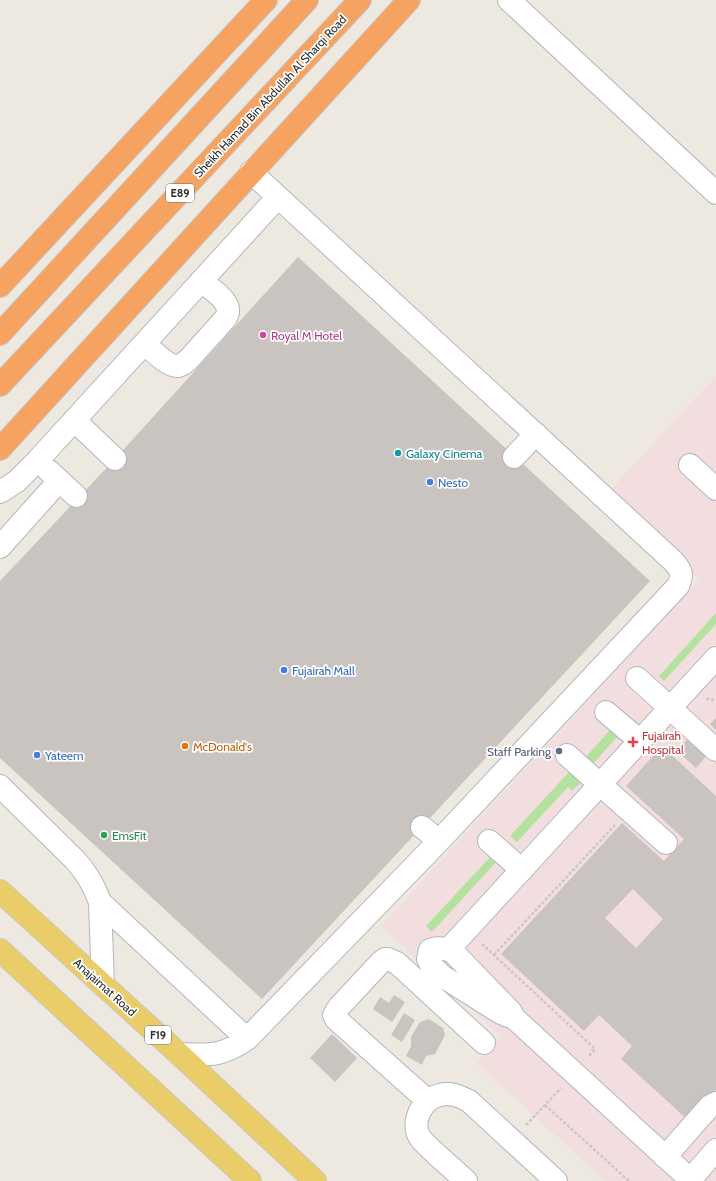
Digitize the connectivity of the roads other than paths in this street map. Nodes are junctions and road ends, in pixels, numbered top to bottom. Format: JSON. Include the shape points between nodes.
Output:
{"nodes":[{"id":1,"x":266,"y":0,"type":"edge"},
{"id":2,"x":307,"y":0,"type":"edge"},
{"id":3,"x":360,"y":0,"type":"edge"},
{"id":4,"x":409,"y":0,"type":"edge"},
{"id":5,"x":509,"y":0,"type":"edge"},
{"id":6,"x":251,"y":172,"type":"junction"},
{"id":7,"x":716,"y":193,"type":"edge"},
{"id":8,"x":278,"y":197,"type":"junction"},
{"id":9,"x":201,"y":281,"type":"junction"},
{"id":10,"x":0,"y":286,"type":"edge"},
{"id":11,"x":0,"y":334,"type":"edge"},
{"id":12,"x":145,"y":344,"type":"junction"},
{"id":13,"x":0,"y":385,"type":"edge"},
{"id":14,"x":74,"y":420,"type":"junction"},
{"id":15,"x":536,"y":434,"type":"junction"},
{"id":16,"x":0,"y":449,"type":"edge"},
{"id":17,"x":514,"y":457,"type":"dead end"},
{"id":18,"x":115,"y":459,"type":"dead end"},
{"id":19,"x":37,"y":461,"type":"junction"},
{"id":20,"x":690,"y":465,"type":"dead end"},
{"id":21,"x":59,"y":481,"type":"junction"},
{"id":22,"x":8,"y":487,"type":"edge"},
{"id":23,"x":716,"y":489,"type":"edge"},
{"id":24,"x":76,"y":496,"type":"dead end"},
{"id":25,"x":0,"y":507,"type":"edge"},
{"id":26,"x":0,"y":547,"type":"edge"},
{"id":27,"x":716,"y":658,"type":"edge"},
{"id":28,"x":637,"y":678,"type":"dead end"},
{"id":29,"x":670,"y":708,"type":"junction"},
{"id":30,"x":606,"y":712,"type":"dead end"},
{"id":31,"x":640,"y":741,"type":"junction"},
{"id":32,"x":716,"y":750,"type":"edge"},
{"id":33,"x":567,"y":755,"type":"dead end"},
{"id":34,"x":600,"y":784,"type":"junction"},
{"id":35,"x":1,"y":787,"type":"edge"},
{"id":36,"x":422,"y":827,"type":"dead end"},
{"id":37,"x":489,"y":841,"type":"dead end"},
{"id":38,"x":439,"y":842,"type":"junction"},
{"id":39,"x":666,"y":843,"type":"dead end"},
{"id":40,"x":522,"y":870,"type":"junction"},
{"id":41,"x":0,"y":890,"type":"edge"},
{"id":42,"x":100,"y":902,"type":"junction"},
{"id":43,"x":0,"y":950,"type":"edge"},
{"id":44,"x":103,"y":985,"type":"junction"},
{"id":45,"x":247,"y":1039,"type":"junction"},
{"id":46,"x":484,"y":1043,"type":"dead end"},
{"id":47,"x":179,"y":1054,"type":"junction"},
{"id":48,"x":428,"y":1101,"type":"junction"},
{"id":49,"x":716,"y":1103,"type":"edge"},
{"id":50,"x":716,"y":1150,"type":"edge"},
{"id":51,"x":665,"y":1156,"type":"junction"},
{"id":52,"x":691,"y":1180,"type":"edge"},
{"id":53,"x":250,"y":1181,"type":"edge"},
{"id":54,"x":315,"y":1181,"type":"edge"},
{"id":55,"x":466,"y":1181,"type":"edge"},
{"id":56,"x":556,"y":1181,"type":"edge"}],
"edges":[{"from":1,"to":10,"type":"highway"},
{"from":2,"to":11,"type":"highway"},
{"from":3,"to":13,"type":"highway","name":"Sheikh Hamad Bin Abdullah Al Sharqi Road","number":"E89"},
{"from":4,"to":6,"type":"highway"},
{"from":5,"to":7,"type":"street"},
{"from":6,"to":8,"type":"street"},
{"from":6,"to":16,"type":"highway"},
{"from":8,"to":9,"type":"street"},
{"from":8,"to":15,"type":"street"},
{"from":9,"to":12,"type":"street"},
{"from":9,"to":12,"type":"street","via":[[222,299],[228,308],[225,319],[189,359],[177,366],[166,362]]},
{"from":12,"to":14,"type":"street"},
{"from":14,"to":18,"type":"street"},
{"from":14,"to":19,"type":"street"},
{"from":15,"to":17,"type":"street"},
{"from":15,"to":38,"type":"street","via":[[673,561],[678,566],[682,578],[678,586]]},
{"from":19,"to":21,"type":"street"},
{"from":19,"to":22,"type":"street"},
{"from":20,"to":23,"type":"street"},
{"from":21,"to":24,"type":"street"},
{"from":21,"to":26,"type":"street"},
{"from":22,"to":25,"type":"street","via":[[6,500]]},
{"from":27,"to":29,"type":"street"},
{"from":28,"to":29,"type":"street"},
{"from":29,"to":31,"type":"street"},
{"from":29,"to":32,"type":"street"},
{"from":30,"to":31,"type":"street"},
{"from":31,"to":34,"type":"street"},
{"from":33,"to":34,"type":"street"},
{"from":34,"to":39,"type":"street"},
{"from":34,"to":40,"type":"street"},
{"from":35,"to":42,"type":"street","via":[[86,872]]},
{"from":36,"to":38,"type":"street"},
{"from":37,"to":40,"type":"street"},
{"from":38,"to":45,"type":"street"},
{"from":40,"to":51,"type":"street","via":[[448,950],[506,1006],[513,1017]]},
{"from":41,"to":44,"type":"main road","name":"Anajaimat Road","number":"F19"},
{"from":42,"to":44,"type":"street"},
{"from":42,"to":45,"type":"street"},
{"from":43,"to":53,"type":"main road"},
{"from":44,"to":47,"type":"main road","name":"Anajaimat Road","number":"F19"},
{"from":45,"to":47,"type":"street","via":[[235,1048],[221,1053]]},
{"from":46,"to":48,"type":"street","via":[[393,960],[385,959],[376,968],[334,1015]]},
{"from":47,"to":54,"type":"main road","name":"Anajaimat Road","number":"F19"},
{"from":48,"to":55,"type":"street","via":[[419,1113],[416,1124],[419,1136]]},
{"from":48,"to":56,"type":"street","via":[[438,1095],[454,1094],[469,1101]]},
{"from":49,"to":51,"type":"street","via":[[710,1106]]},
{"from":50,"to":52,"type":"street"},
{"from":51,"to":52,"type":"street"}]}
